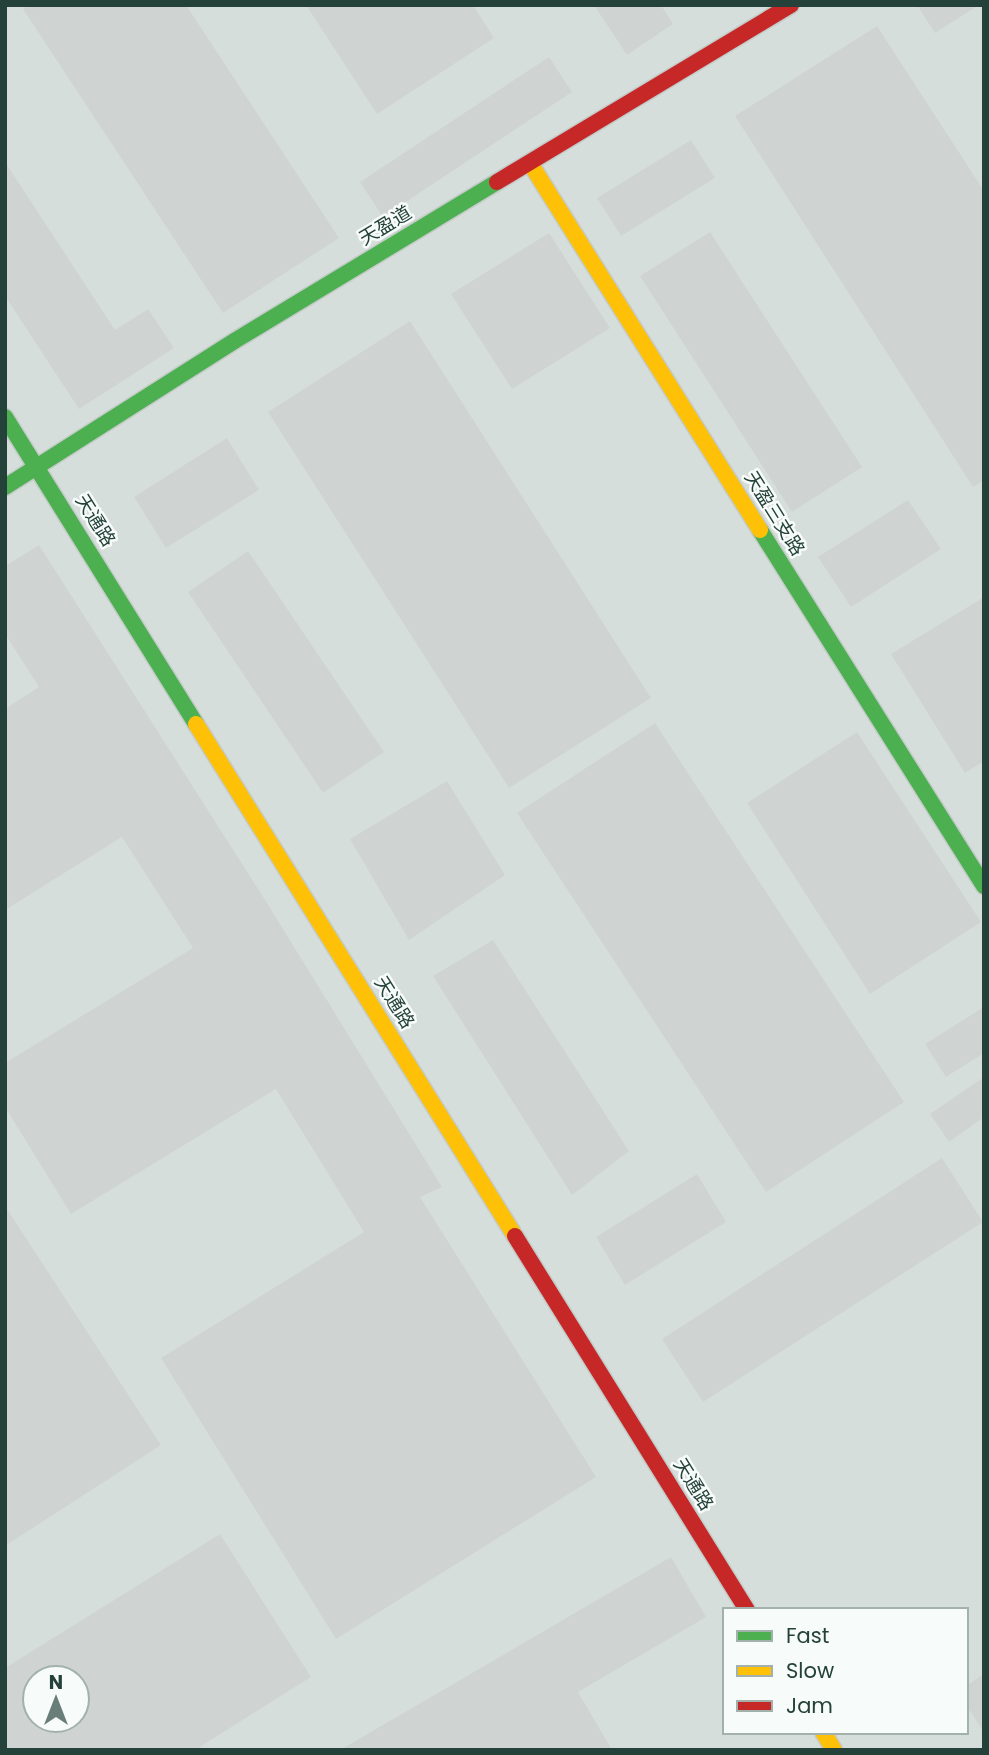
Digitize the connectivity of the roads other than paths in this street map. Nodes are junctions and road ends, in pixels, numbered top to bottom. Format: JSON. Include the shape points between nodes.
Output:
{"nodes":[{"id":1,"x":791,"y":5,"type":"edge"},
{"id":2,"x":530,"y":163,"type":"junction"},
{"id":3,"x":5,"y":417,"type":"edge"},
{"id":4,"x":38,"y":467,"type":"junction"},
{"id":5,"x":5,"y":488,"type":"edge"},
{"id":6,"x":984,"y":886,"type":"edge"},
{"id":7,"x":746,"y":1608,"type":"edge"},
{"id":8,"x":825,"y":1734,"type":"edge"},
{"id":9,"x":834,"y":1750,"type":"edge"}],
"edges":[{"from":1,"to":2,"type":"street","name":"天盈道"},
{"from":2,"to":4,"type":"street","name":"天盈道","via":[[236,340]]},
{"from":2,"to":6,"type":"street","name":"天盈三支路"},
{"from":3,"to":4,"type":"street","name":"天通路"},
{"from":4,"to":5,"type":"street","name":"天盈道"},
{"from":4,"to":7,"type":"street","name":"天通路"},
{"from":8,"to":9,"type":"street"}]}
